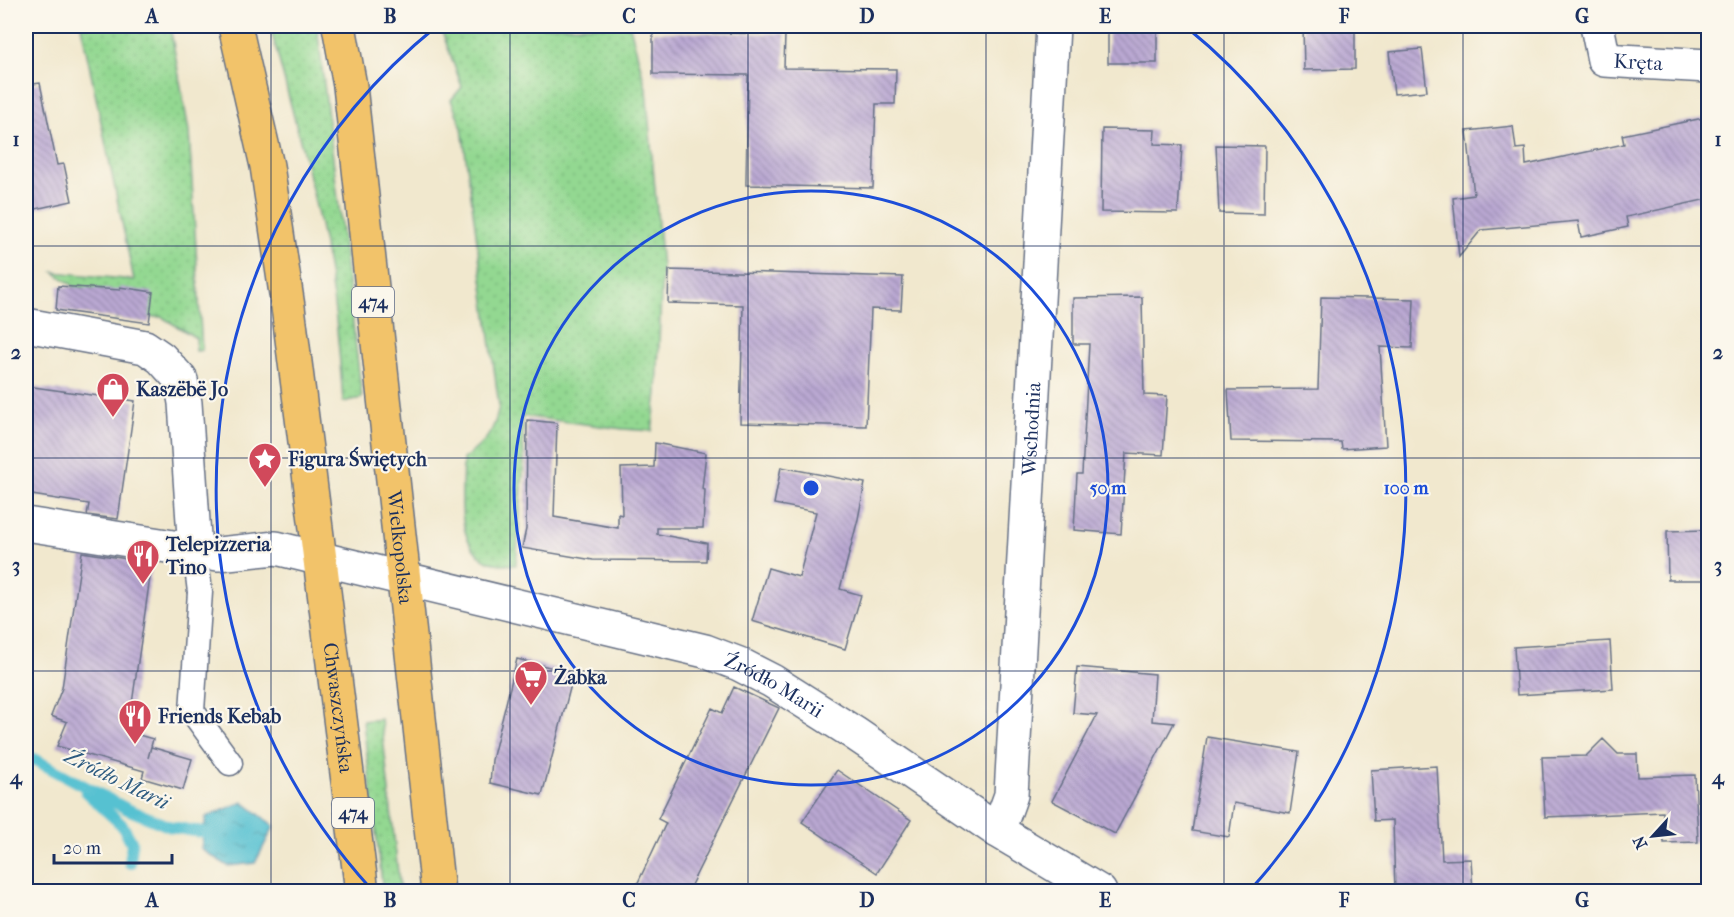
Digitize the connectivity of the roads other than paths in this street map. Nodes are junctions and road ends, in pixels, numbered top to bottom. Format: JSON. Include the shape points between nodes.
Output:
{"nodes":[{"id":1,"x":235,"y":26,"type":"edge"},
{"id":2,"x":339,"y":26,"type":"edge"},
{"id":3,"x":1053,"y":26,"type":"edge"},
{"id":4,"x":1597,"y":26,"type":"edge"},
{"id":5,"x":1708,"y":66,"type":"edge"},
{"id":6,"x":26,"y":325,"type":"edge"},
{"id":7,"x":26,"y":524,"type":"edge"},
{"id":8,"x":195,"y":551,"type":"junction"},
{"id":9,"x":321,"y":560,"type":"junction"},
{"id":10,"x":404,"y":578,"type":"junction"},
{"id":11,"x":230,"y":763,"type":"dead end"},
{"id":12,"x":998,"y":831,"type":"junction"},
{"id":13,"x":363,"y":891,"type":"edge"},
{"id":14,"x":438,"y":891,"type":"edge"},
{"id":15,"x":1100,"y":891,"type":"edge"}],
"edges":[{"from":1,"to":9,"type":"main road","number":"474","via":[[267,166]]},
{"from":2,"to":10,"type":"main road","name":"Wielkopolska","number":"474","via":[[350,86]]},
{"from":3,"to":12,"type":"street","name":"Wschodnia","via":[[1011,795]]},
{"from":4,"to":5,"type":"street","name":"Kręta","via":[[1604,60]]},
{"from":6,"to":8,"type":"street","via":[[145,347],[181,380]]},
{"from":7,"to":8,"type":"street","name":"Źródło Marii"},
{"from":8,"to":9,"type":"street","name":"Źródło Marii","via":[[218,554],[276,548]]},
{"from":8,"to":11,"type":"lane","via":[[200,592],[192,711]]},
{"from":9,"to":10,"type":"street","name":"Źródło Marii"},
{"from":9,"to":13,"type":"main road","name":"Chwaszczyńska","number":"474"},
{"from":10,"to":12,"type":"street","name":"Źródło Marii","via":[[705,651],[739,664],[855,733]]},
{"from":10,"to":14,"type":"main road","name":"Wielkopolska","number":"474"},
{"from":12,"to":15,"type":"street","name":"Źródło Marii"}]}
